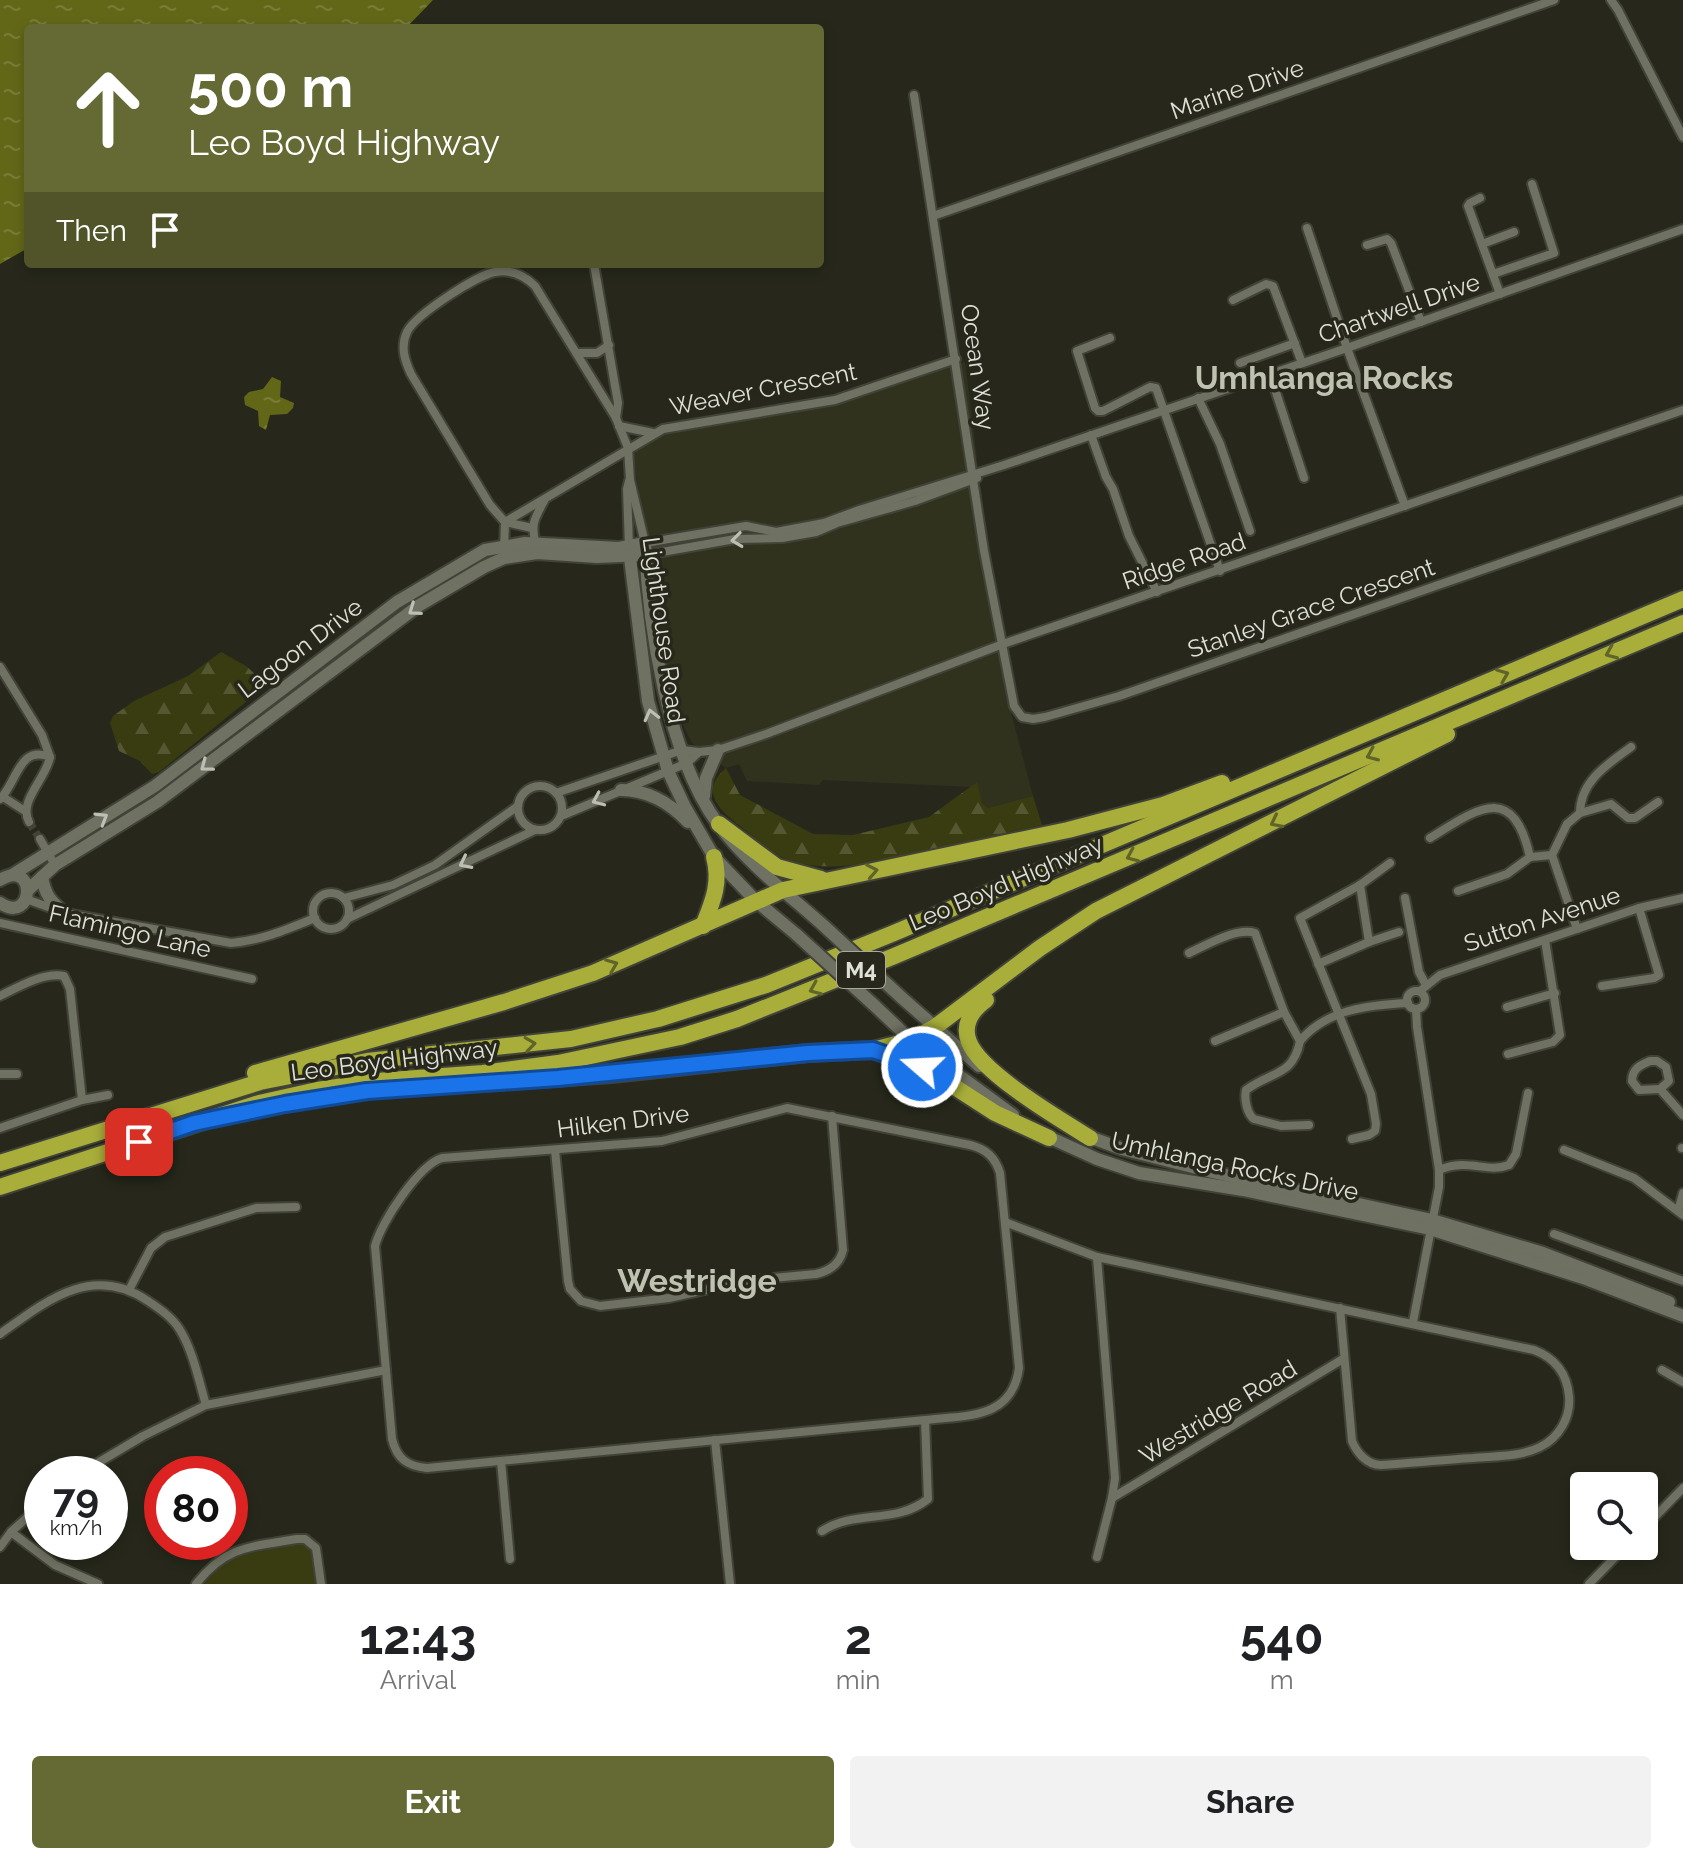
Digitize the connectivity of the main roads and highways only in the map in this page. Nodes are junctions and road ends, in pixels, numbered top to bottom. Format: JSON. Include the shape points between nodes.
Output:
{"nodes":[{"id":1,"x":1683,"y":599,"type":"edge"},
{"id":2,"x":1683,"y":623,"type":"edge"},
{"id":3,"x":1569,"y":671,"type":"junction"},
{"id":4,"x":1456,"y":694,"type":"junction"},
{"id":5,"x":719,"y":824,"type":"road end"},
{"id":6,"x":714,"y":857,"type":"road end"},
{"id":7,"x":827,"y":880,"type":"junction"},
{"id":8,"x":1096,"y":911,"type":"junction"},
{"id":9,"x":703,"y":926,"type":"junction"},
{"id":10,"x":873,"y":1050,"type":"junction"},
{"id":11,"x":194,"y":1123,"type":"junction"},
{"id":12,"x":1049,"y":1138,"type":"road end"},
{"id":13,"x":1090,"y":1138,"type":"road end"},
{"id":14,"x":45,"y":1148,"type":"junction"},
{"id":15,"x":0,"y":1163,"type":"edge"},
{"id":16,"x":0,"y":1187,"type":"edge"}],
"edges":[{"from":4,"to":1,"type":"highway","name":"Leo Boyd Highway","number":"M4","one_way":true},
{"from":2,"to":3,"type":"highway","name":"Leo Boyd Highway","number":"M4","one_way":true},
{"from":3,"to":8,"type":"highway","one_way":true},
{"from":3,"to":11,"type":"highway","name":"Leo Boyd Highway","number":"M4","one_way":true,"via":[[737,1019],[614,1053],[317,1090]]},
{"from":7,"to":4,"type":"highway","one_way":true,"via":[[1008,844],[1163,805]]},
{"from":14,"to":4,"type":"highway","name":"Leo Boyd Highway","number":"M4","one_way":true,"via":[[260,1082],[367,1061],[571,1039],[723,1000]]},
{"from":5,"to":7,"type":"highway","via":[[777,867]]},
{"from":6,"to":9,"type":"highway","via":[[718,885]]},
{"from":7,"to":9,"type":"highway","via":[[755,900]]},
{"from":8,"to":10,"type":"highway","via":[[935,1027]]},
{"from":8,"to":13,"type":"highway","via":[[978,1006],[967,1029],[972,1048],[995,1071]]},
{"from":14,"to":9,"type":"highway","one_way":true,"via":[[130,1112],[593,973]]},
{"from":10,"to":11,"type":"highway","via":[[367,1091]]},
{"from":10,"to":12,"type":"highway","via":[[933,1073],[995,1113]]},
{"from":11,"to":16,"type":"highway","name":"Leo Boyd Highway","number":"M4"},
{"from":14,"to":15,"type":"highway","name":"Leo Boyd Highway","number":"M4"}]}
